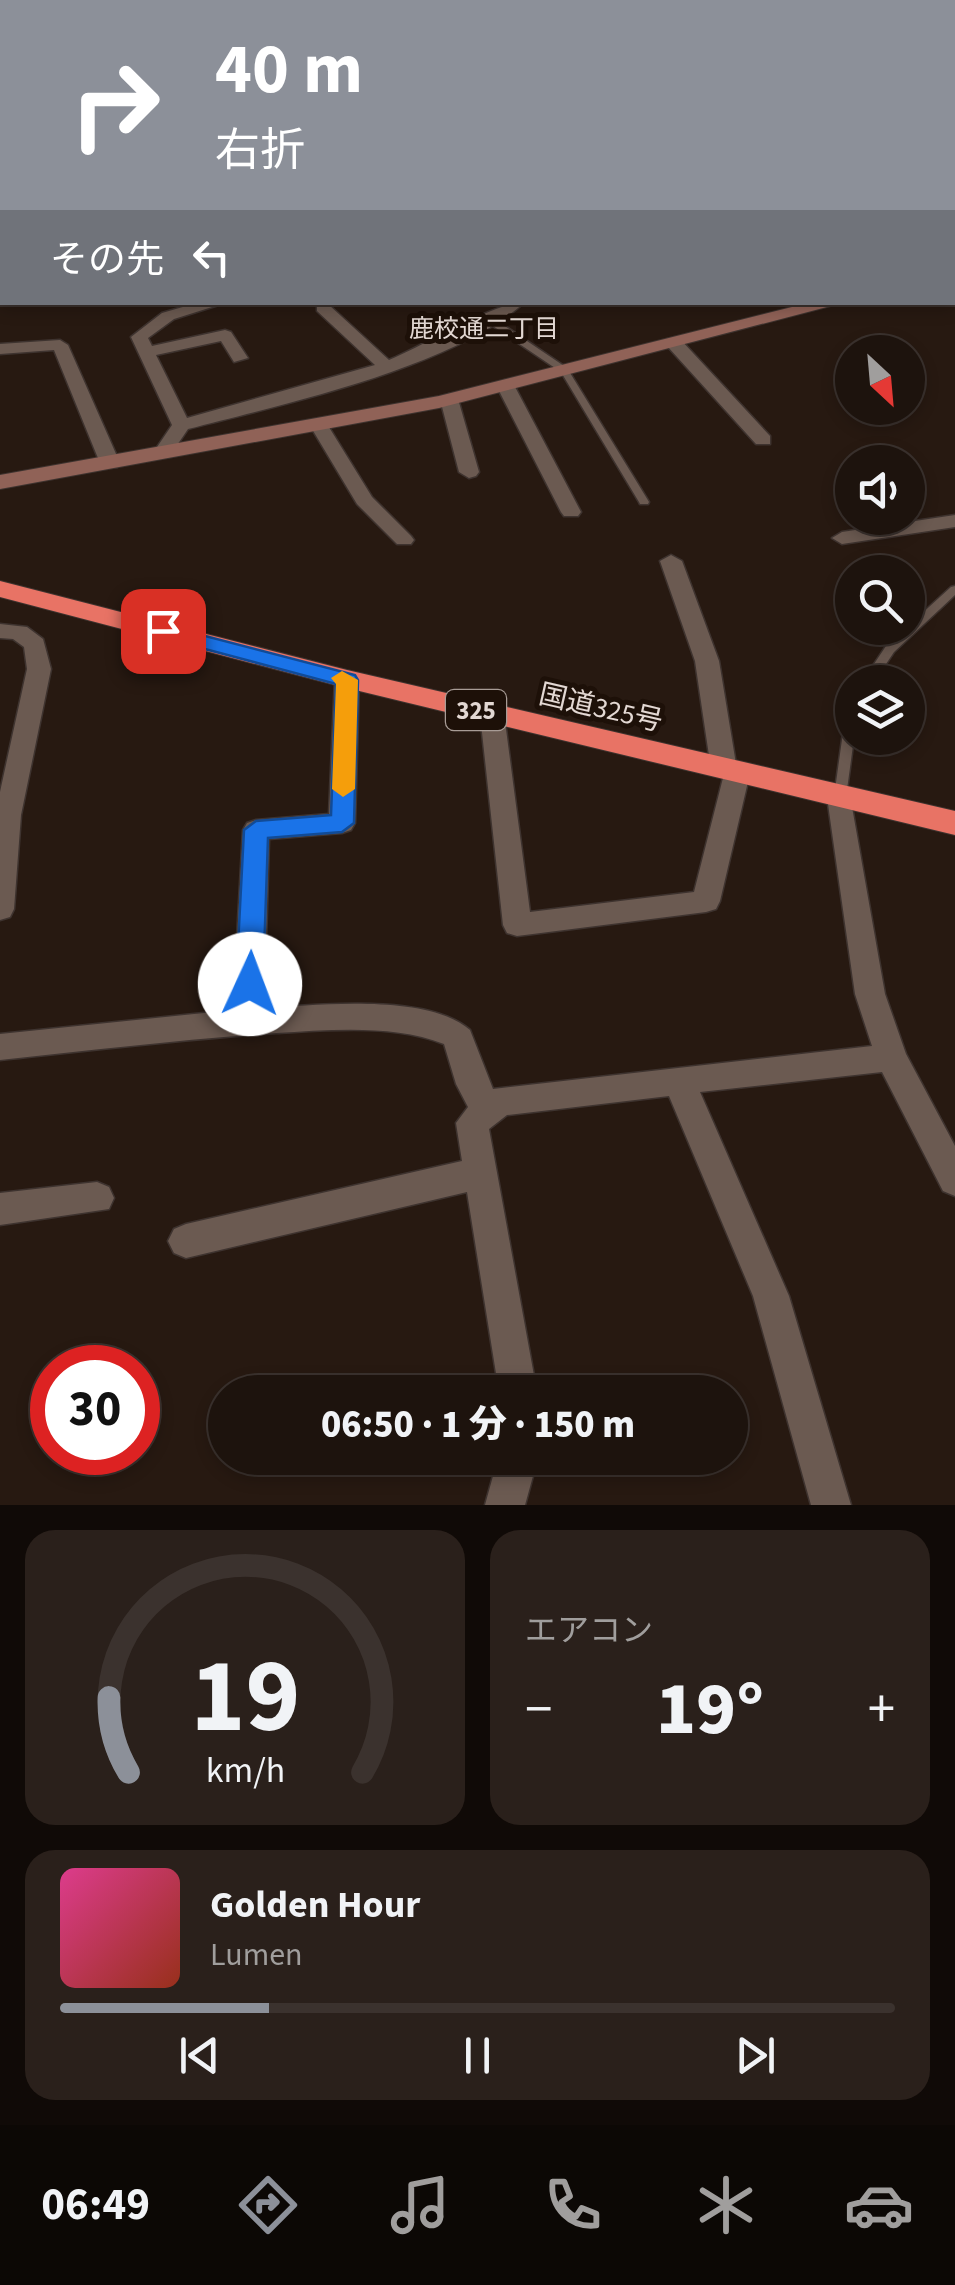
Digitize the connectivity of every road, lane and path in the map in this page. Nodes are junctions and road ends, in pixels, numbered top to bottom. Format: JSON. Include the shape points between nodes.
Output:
{"nodes":[{"id":1,"x":209,"y":305,"type":"edge"},
{"id":2,"x":512,"y":305,"type":"edge"},
{"id":3,"x":825,"y":305,"type":"edge"},
{"id":4,"x":323,"y":308,"type":"dead end"},
{"id":5,"x":490,"y":320,"type":"junction"},
{"id":6,"x":674,"y":343,"type":"junction"},
{"id":7,"x":0,"y":349,"type":"edge"},
{"id":8,"x":146,"y":352,"type":"junction"},
{"id":9,"x":240,"y":358,"type":"dead end"},
{"id":10,"x":387,"y":367,"type":"junction"},
{"id":11,"x":564,"y":370,"type":"junction"},
{"id":12,"x":505,"y":385,"type":"junction"},
{"id":13,"x":449,"y":399,"type":"junction"},
{"id":14,"x":318,"y":424,"type":"junction"},
{"id":15,"x":180,"y":425,"type":"junction"},
{"id":16,"x":763,"y":440,"type":"dead end"},
{"id":17,"x":162,"y":453,"type":"junction"},
{"id":18,"x":110,"y":463,"type":"junction"},
{"id":19,"x":469,"y":472,"type":"dead end"},
{"id":20,"x":0,"y":482,"type":"edge"},
{"id":21,"x":644,"y":502,"type":"dead end"},
{"id":22,"x":571,"y":512,"type":"dead end"},
{"id":23,"x":955,"y":521,"type":"edge"},
{"id":24,"x":842,"y":538,"type":"dead end"},
{"id":25,"x":404,"y":540,"type":"dead end"},
{"id":26,"x":672,"y":561,"type":"dead end"},
{"id":27,"x":0,"y":589,"type":"edge"},
{"id":28,"x":955,"y":589,"type":"edge"},
{"id":29,"x":0,"y":631,"type":"edge"},
{"id":30,"x":879,"y":665,"type":"edge"},
{"id":31,"x":347,"y":680,"type":"junction"},
{"id":32,"x":492,"y":714,"type":"junction"},
{"id":33,"x":846,"y":755,"type":"edge"},
{"id":34,"x":730,"y":771,"type":"junction"},
{"id":35,"x":840,"y":797,"type":"junction"},
{"id":36,"x":955,"y":823,"type":"edge"},
{"id":37,"x":0,"y":910,"type":"edge"},
{"id":38,"x":248,"y":1023,"type":"junction"},
{"id":39,"x":0,"y":1047,"type":"edge"},
{"id":40,"x":892,"y":1057,"type":"junction"},
{"id":41,"x":679,"y":1081,"type":"junction"},
{"id":42,"x":490,"y":1109,"type":"junction"},
{"id":43,"x":480,"y":1173,"type":"junction"},
{"id":44,"x":955,"y":1180,"type":"edge"},
{"id":45,"x":97,"y":1198,"type":"dead end"},
{"id":46,"x":0,"y":1209,"type":"edge"},
{"id":47,"x":186,"y":1242,"type":"dead end"},
{"id":48,"x":515,"y":1375,"type":"edge"},
{"id":49,"x":513,"y":1475,"type":"edge"},
{"id":50,"x":505,"y":1505,"type":"edge"},
{"id":51,"x":831,"y":1505,"type":"edge"}],
"edges":[{"from":1,"to":8,"type":"street","via":[[146,328],[138,337]]},
{"from":2,"to":5,"type":"street"},
{"from":3,"to":6,"type":"street"},
{"from":4,"to":10,"type":"street"},
{"from":5,"to":10,"type":"street"},
{"from":5,"to":11,"type":"lane"},
{"from":6,"to":11,"type":"street"},
{"from":6,"to":16,"type":"street"},
{"from":7,"to":18,"type":"street","via":[[60,345]]},
{"from":8,"to":9,"type":"street","via":[[226,335]]},
{"from":8,"to":15,"type":"street"},
{"from":10,"to":15,"type":"street"},
{"from":11,"to":12,"type":"street"},
{"from":11,"to":21,"type":"lane"},
{"from":12,"to":13,"type":"street"},
{"from":12,"to":22,"type":"street"},
{"from":13,"to":14,"type":"street"},
{"from":13,"to":19,"type":"street"},
{"from":14,"to":17,"type":"street"},
{"from":14,"to":25,"type":"street","via":[[364,500]]},
{"from":15,"to":17,"type":"street"},
{"from":17,"to":18,"type":"street"},
{"from":18,"to":20,"type":"street"},
{"from":23,"to":24,"type":"street"},
{"from":26,"to":34,"type":"street","via":[[708,660]]},
{"from":27,"to":31,"type":"highway","name":"国道325号","number":"325"},
{"from":28,"to":30,"type":"lane"},
{"from":29,"to":37,"type":"street","via":[[19,632],[35,644],[38,669],[8,816]]},
{"from":31,"to":32,"type":"highway","name":"国道325号","number":"325"},
{"from":31,"to":38,"type":"street","via":[[342,823],[256,830]]},
{"from":32,"to":34,"type":"highway","name":"国道325号","number":"325"},
{"from":32,"to":34,"type":"street","via":[[517,925],[706,900]]},
{"from":33,"to":35,"type":"lane"},
{"from":34,"to":35,"type":"highway","name":"国道325号","number":"325"},
{"from":35,"to":36,"type":"highway","name":"国道325号","number":"325"},
{"from":35,"to":40,"type":"street","via":[[870,994]]},
{"from":38,"to":39,"type":"street"},
{"from":38,"to":42,"type":"street","via":[[383,1016],[443,1026],[459,1037],[474,1089]]},
{"from":40,"to":41,"type":"street"},
{"from":40,"to":44,"type":"street"},
{"from":41,"to":42,"type":"street","via":[[500,1102]]},
{"from":41,"to":51,"type":"street","via":[[771,1296]]},
{"from":42,"to":43,"type":"street","via":[[472,1124]]},
{"from":43,"to":47,"type":"street"},
{"from":43,"to":48,"type":"street"},
{"from":45,"to":46,"type":"street"},
{"from":49,"to":50,"type":"street"}]}
